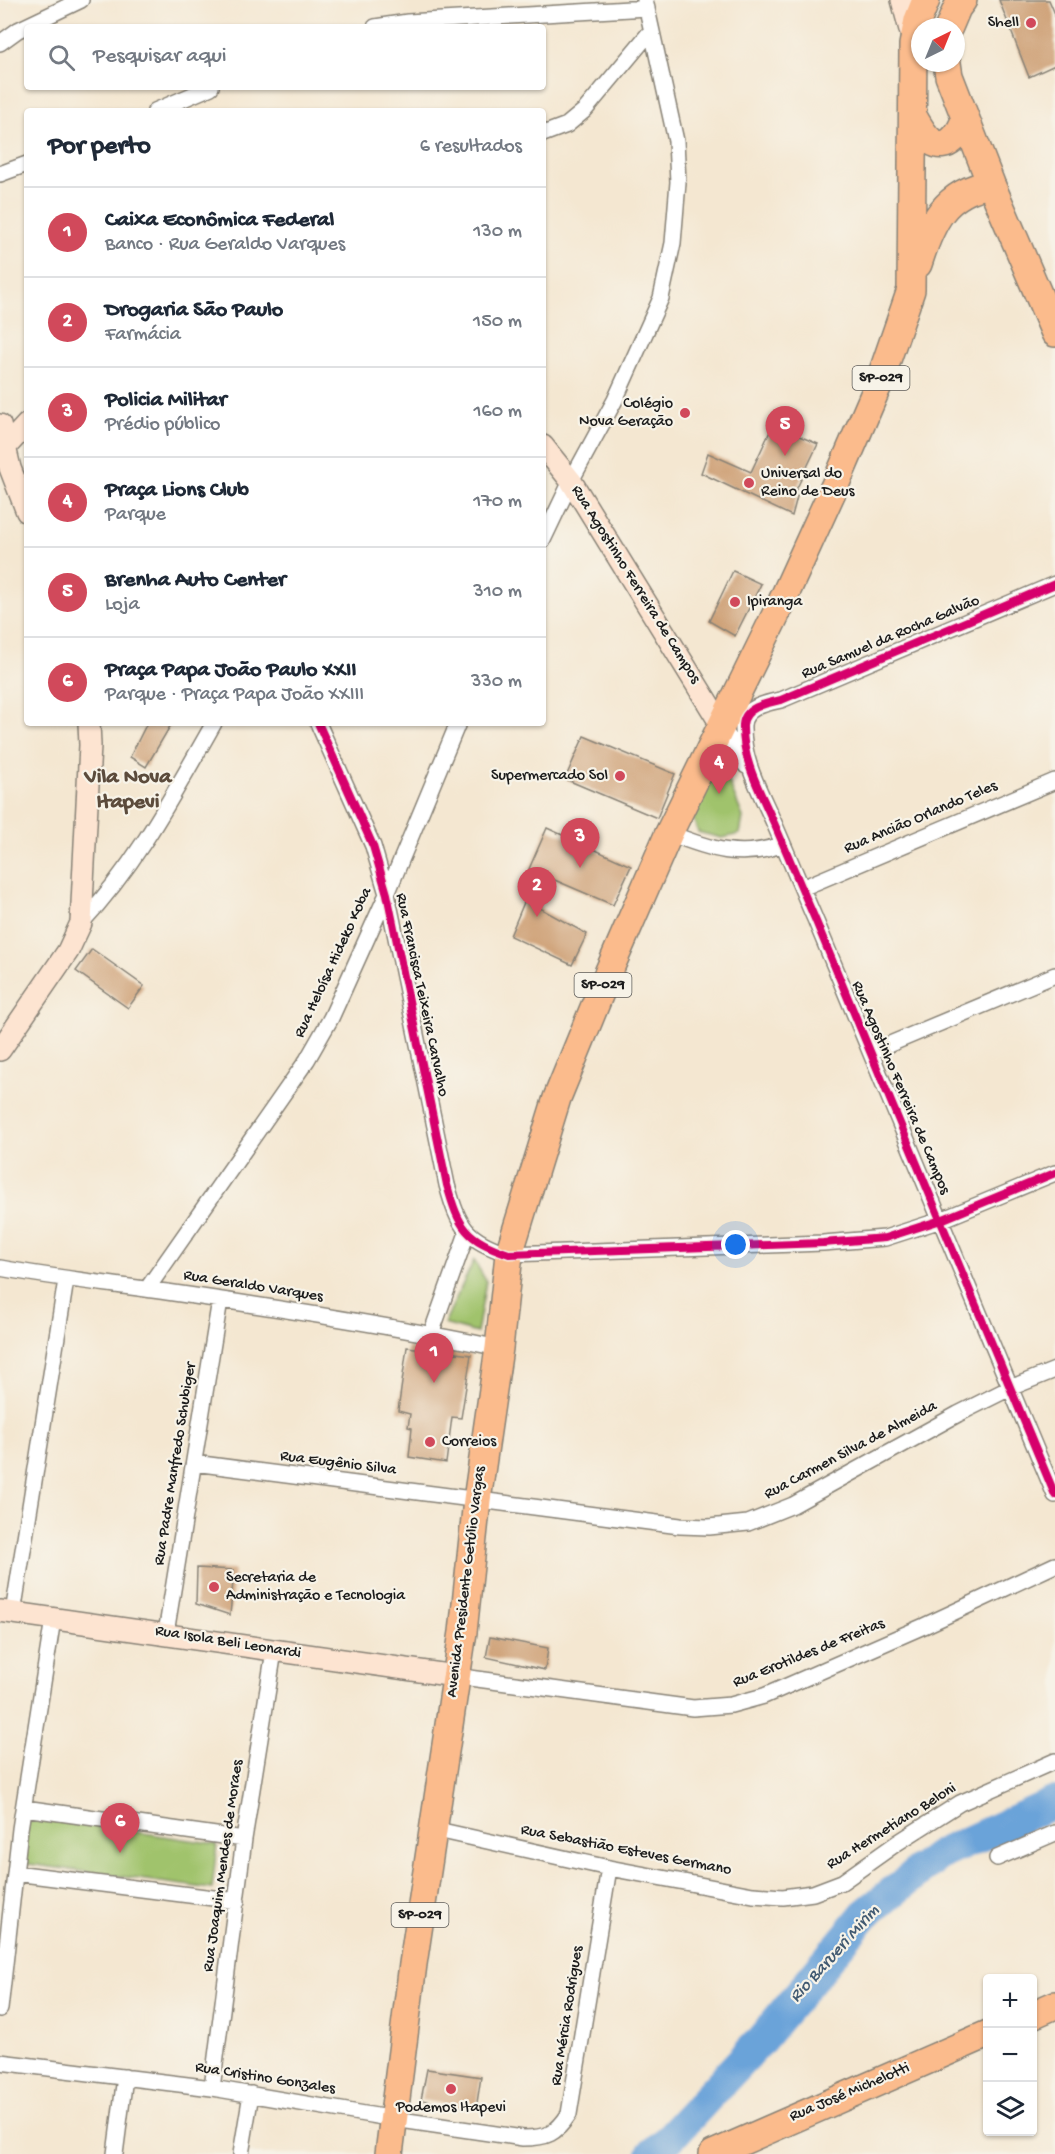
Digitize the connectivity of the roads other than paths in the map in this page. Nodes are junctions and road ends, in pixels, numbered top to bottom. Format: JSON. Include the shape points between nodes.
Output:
{"nodes":[{"id":1,"x":81,"y":0,"type":"edge"},
{"id":2,"x":917,"y":0,"type":"edge"},
{"id":3,"x":963,"y":0,"type":"edge"},
{"id":4,"x":646,"y":4,"type":"edge"},
{"id":5,"x":953,"y":18,"type":"edge"},
{"id":6,"x":31,"y":24,"type":"edge"},
{"id":7,"x":395,"y":24,"type":"edge"},
{"id":8,"x":24,"y":27,"type":"edge"},
{"id":9,"x":651,"y":31,"type":"junction"},
{"id":10,"x":0,"y":43,"type":"edge"},
{"id":11,"x":948,"y":72,"type":"edge"},
{"id":12,"x":205,"y":90,"type":"edge"},
{"id":13,"x":162,"y":108,"type":"edge"},
{"id":14,"x":914,"y":118,"type":"junction"},
{"id":15,"x":965,"y":119,"type":"junction"},
{"id":16,"x":546,"y":133,"type":"edge"},
{"id":17,"x":24,"y":165,"type":"edge"},
{"id":18,"x":0,"y":174,"type":"edge"},
{"id":19,"x":991,"y":184,"type":"junction"},
{"id":20,"x":911,"y":290,"type":"junction"},
{"id":21,"x":1055,"y":333,"type":"edge"},
{"id":22,"x":0,"y":425,"type":"edge"},
{"id":23,"x":24,"y":427,"type":"edge"},
{"id":24,"x":4,"y":449,"type":"junction"},
{"id":25,"x":546,"y":451,"type":"edge"},
{"id":26,"x":571,"y":481,"type":"junction"},
{"id":27,"x":24,"y":506,"type":"edge"},
{"id":28,"x":546,"y":534,"type":"edge"},
{"id":29,"x":1055,"y":584,"type":"edge"},
{"id":30,"x":732,"y":724,"type":"junction"},
{"id":31,"x":88,"y":726,"type":"edge"},
{"id":32,"x":212,"y":726,"type":"edge"},
{"id":33,"x":319,"y":726,"type":"edge"},
{"id":34,"x":457,"y":726,"type":"edge"},
{"id":35,"x":750,"y":770,"type":"junction"},
{"id":36,"x":1055,"y":781,"type":"edge"},
{"id":37,"x":669,"y":833,"type":"junction"},
{"id":38,"x":783,"y":844,"type":"junction"},
{"id":39,"x":802,"y":888,"type":"junction"},
{"id":40,"x":387,"y":894,"type":"junction"},
{"id":41,"x":81,"y":922,"type":"junction"},
{"id":42,"x":1055,"y":975,"type":"edge"},
{"id":43,"x":0,"y":1050,"type":"edge"},
{"id":44,"x":871,"y":1052,"type":"junction"},
{"id":45,"x":1055,"y":1173,"type":"edge"},
{"id":46,"x":941,"y":1220,"type":"junction"},
{"id":47,"x":467,"y":1233,"type":"junction"},
{"id":48,"x":509,"y":1254,"type":"junction"},
{"id":49,"x":0,"y":1268,"type":"edge"},
{"id":50,"x":66,"y":1280,"type":"junction"},
{"id":51,"x":147,"y":1289,"type":"junction"},
{"id":52,"x":220,"y":1300,"type":"junction"},
{"id":53,"x":431,"y":1334,"type":"junction"},
{"id":54,"x":499,"y":1348,"type":"junction"},
{"id":55,"x":1055,"y":1370,"type":"edge"},
{"id":56,"x":1010,"y":1388,"type":"junction"},
{"id":57,"x":194,"y":1463,"type":"junction"},
{"id":58,"x":1055,"y":1495,"type":"edge"},
{"id":59,"x":477,"y":1500,"type":"junction"},
{"id":60,"x":1055,"y":1566,"type":"edge"},
{"id":61,"x":6,"y":1612,"type":"edge"},
{"id":62,"x":53,"y":1619,"type":"junction"},
{"id":63,"x":166,"y":1634,"type":"junction"},
{"id":64,"x":274,"y":1650,"type":"junction"},
{"id":65,"x":455,"y":1676,"type":"junction"},
{"id":66,"x":1055,"y":1761,"type":"edge"},
{"id":67,"x":24,"y":1808,"type":"junction"},
{"id":68,"x":433,"y":1829,"type":"junction"},
{"id":69,"x":1055,"y":1833,"type":"edge"},
{"id":70,"x":244,"y":1839,"type":"junction"},
{"id":71,"x":997,"y":1858,"type":"dead end"},
{"id":72,"x":609,"y":1868,"type":"junction"},
{"id":73,"x":15,"y":1874,"type":"junction"},
{"id":74,"x":813,"y":1893,"type":"joint"},
{"id":75,"x":237,"y":1901,"type":"junction"},
{"id":76,"x":1055,"y":2005,"type":"edge"},
{"id":77,"x":0,"y":2008,"type":"edge"},
{"id":78,"x":1037,"y":2013,"type":"edge"},
{"id":79,"x":983,"y":2036,"type":"edge"},
{"id":80,"x":0,"y":2062,"type":"edge"},
{"id":81,"x":126,"y":2077,"type":"junction"},
{"id":82,"x":212,"y":2088,"type":"junction"},
{"id":83,"x":251,"y":2094,"type":"junction"},
{"id":84,"x":394,"y":2119,"type":"junction"},
{"id":85,"x":523,"y":2138,"type":"joint"},
{"id":86,"x":115,"y":2154,"type":"edge"},
{"id":87,"x":241,"y":2154,"type":"edge"},
{"id":88,"x":389,"y":2154,"type":"edge"},
{"id":89,"x":713,"y":2154,"type":"edge"}],
"edges":[{"from":1,"to":6,"type":"street"},
{"from":2,"to":14,"type":"highway","name":"Avenida Presidente Getúlio Vargas","number":"SP-029"},
{"from":3,"to":5,"type":"highway"},
{"from":4,"to":7,"type":"street"},
{"from":4,"to":9,"type":"street"},
{"from":8,"to":10,"type":"street"},
{"from":9,"to":16,"type":"street","via":[[585,110],[567,125]]},
{"from":9,"to":26,"type":"street","via":[[676,141],[674,243],[661,298],[615,400]]},
{"from":11,"to":15,"type":"highway"},
{"from":12,"to":13,"type":"street"},
{"from":14,"to":15,"type":"highway","via":[[937,144],[957,137]]},
{"from":14,"to":20,"type":"highway","name":"Avenida Presidente Getúlio Vargas","number":"SP-029"},
{"from":15,"to":19,"type":"highway"},
{"from":17,"to":18,"type":"street"},
{"from":19,"to":20,"type":"highway","number":"SP-029","via":[[971,189],[946,204],[925,241]]},
{"from":19,"to":21,"type":"highway"},
{"from":20,"to":30,"type":"highway","name":"Avenida Presidente Getúlio Vargas","number":"SP-029","via":[[879,383]]},
{"from":22,"to":24,"type":"street"},
{"from":23,"to":24,"type":"street"},
{"from":24,"to":27,"type":"street"},
{"from":25,"to":26,"type":"street","name":"Rua Agostinho Ferreira de Campos"},
{"from":26,"to":28,"type":"street"},
{"from":26,"to":30,"type":"street","name":"Rua Agostinho Ferreira de Campos"},
{"from":29,"to":30,"type":"street","name":"Rua Samuel da Rocha Galvão","via":[[755,708]]},
{"from":30,"to":35,"type":"street","name":"Rua Agostinho Ferreira de Campos"},
{"from":30,"to":35,"type":"street","via":[[741,761]]},
{"from":30,"to":37,"type":"highway","name":"Avenida Presidente Getúlio Vargas","number":"SP-029"},
{"from":31,"to":41,"type":"street"},
{"from":32,"to":41,"type":"street","via":[[153,829],[107,896]]},
{"from":33,"to":40,"type":"street","name":"Rua Francisca Teixeira Carvalho","via":[[373,846]]},
{"from":34,"to":40,"type":"street","name":"Rua Heloísa Hideko Koba"},
{"from":35,"to":38,"type":"street","name":"Rua Agostinho Ferreira de Campos"},
{"from":36,"to":39,"type":"street","name":"Rua Ancião Orlando Teles"},
{"from":37,"to":38,"type":"street","via":[[732,853],[772,849]]},
{"from":37,"to":48,"type":"highway","name":"Avenida Presidente Getúlio Vargas","number":"SP-029","via":[[557,1098]]},
{"from":38,"to":39,"type":"street","name":"Rua Agostinho Ferreira de Campos"},
{"from":39,"to":44,"type":"street","name":"Rua Agostinho Ferreira de Campos"},
{"from":40,"to":47,"type":"street","name":"Rua Francisca Teixeira Carvalho","via":[[447,1185],[454,1210]]},
{"from":40,"to":51,"type":"street","name":"Rua Heloísa Hideko Koba","via":[[308,1060]]},
{"from":41,"to":43,"type":"street","via":[[62,960]]},
{"from":42,"to":44,"type":"street"},
{"from":44,"to":46,"type":"street","name":"Rua Agostinho Ferreira de Campos"},
{"from":45,"to":46,"type":"street"},
{"from":46,"to":48,"type":"street","via":[[885,1238],[858,1241]]},
{"from":46,"to":56,"type":"street","name":"Rua Agostinho Ferreira de Campos"},
{"from":47,"to":48,"type":"street","via":[[481,1244]]},
{"from":47,"to":53,"type":"street"},
{"from":48,"to":54,"type":"highway","name":"Avenida Presidente Getúlio Vargas","number":"SP-029"},
{"from":49,"to":50,"type":"street","name":"Rua Geraldo Varques"},
{"from":50,"to":51,"type":"street","name":"Rua Geraldo Varques"},
{"from":50,"to":61,"type":"street"},
{"from":51,"to":52,"type":"street","name":"Rua Geraldo Varques"},
{"from":52,"to":53,"type":"street","name":"Rua Geraldo Varques"},
{"from":52,"to":57,"type":"street","name":"Rua Padre Manfredo Schubiger"},
{"from":53,"to":54,"type":"street","name":"Rua Geraldo Varques"},
{"from":54,"to":59,"type":"highway","name":"Avenida Presidente Getúlio Vargas","number":"SP-029"},
{"from":55,"to":56,"type":"street","name":"Rua Carmen Silva de Almeida"},
{"from":56,"to":58,"type":"street","name":"Rua Agostinho Ferreira de Campos"},
{"from":56,"to":59,"type":"street","name":"Rua Carmen Silva de Almeida","via":[[793,1505],[748,1523],[680,1526]]},
{"from":57,"to":59,"type":"street","name":"Rua Eugênio Silva"},
{"from":57,"to":63,"type":"street","name":"Rua Padre Manfredo Schubiger"},
{"from":59,"to":65,"type":"highway","name":"Avenida Presidente Getúlio Vargas","number":"SP-029"},
{"from":60,"to":65,"type":"street","name":"Rua Erotildes de Freitas","via":[[764,1696],[731,1705],[669,1706]]},
{"from":61,"to":62,"type":"street","name":"Rua Isola Beli Leonardi"},
{"from":62,"to":63,"type":"street","name":"Rua Isola Beli Leonardi"},
{"from":62,"to":67,"type":"street"},
{"from":63,"to":64,"type":"street","name":"Rua Isola Beli Leonardi"},
{"from":64,"to":65,"type":"street","name":"Rua Isola Beli Leonardi"},
{"from":64,"to":70,"type":"street","name":"Rua Joaquim Mendes de Moraes"},
{"from":65,"to":68,"type":"highway","name":"Avenida Presidente Getúlio Vargas","number":"SP-029"},
{"from":66,"to":74,"type":"street","name":"Rua Hermetiano Beloni","via":[[960,1803],[842,1882]]},
{"from":67,"to":70,"type":"street"},
{"from":67,"to":73,"type":"street"},
{"from":68,"to":72,"type":"street","name":"Rua Sebastião Esteves Germano"},
{"from":68,"to":84,"type":"highway","name":"Avenida Presidente Getúlio Vargas","number":"SP-029"},
{"from":69,"to":71,"type":"street"},
{"from":70,"to":75,"type":"street","name":"Rua Joaquim Mendes de Moraes"},
{"from":72,"to":74,"type":"street","name":"Rua Sebastião Esteves Germano","via":[[753,1895]]},
{"from":72,"to":85,"type":"street","name":"Rua Mércia Rodrigues","via":[[569,2114],[551,2134]]},
{"from":73,"to":75,"type":"street"},
{"from":73,"to":77,"type":"street"},
{"from":75,"to":82,"type":"street","name":"Rua Joaquim Mendes de Moraes"},
{"from":76,"to":78,"type":"highway"},
{"from":79,"to":89,"type":"highway","name":"Rua José Michelotti"},
{"from":80,"to":81,"type":"street","name":"Rua Cristino Gonzales"},
{"from":81,"to":82,"type":"street","name":"Rua Cristino Gonzales"},
{"from":81,"to":86,"type":"street"},
{"from":82,"to":83,"type":"street","name":"Rua Cristino Gonzales"},
{"from":83,"to":84,"type":"street","name":"Rua Cristino Gonzales"},
{"from":83,"to":87,"type":"street"},
{"from":84,"to":85,"type":"street","name":"Rua Cristino Gonzales"},
{"from":84,"to":88,"type":"highway","name":"Avenida Presidente Getúlio Vargas","number":"SP-029"}]}
